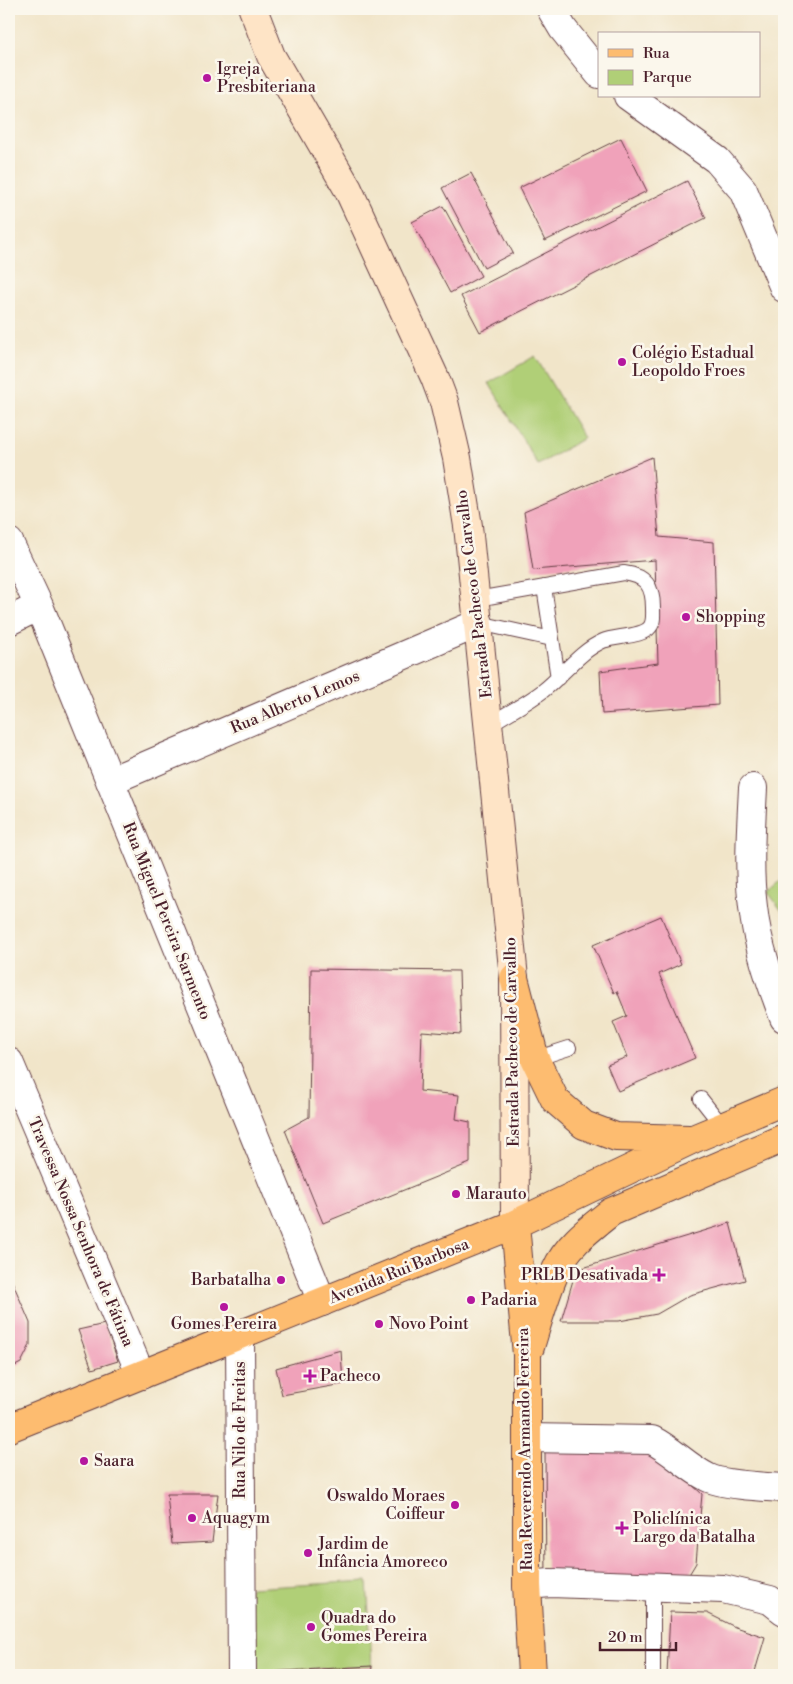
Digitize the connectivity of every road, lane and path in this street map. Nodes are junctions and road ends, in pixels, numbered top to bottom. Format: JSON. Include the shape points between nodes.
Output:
{"nodes":[{"id":1,"x":253,"y":9,"type":"edge"},
{"id":2,"x":551,"y":9,"type":"edge"},
{"id":3,"x":598,"y":73,"type":"edge"},
{"id":4,"x":631,"y":98,"type":"edge"},
{"id":5,"x":784,"y":288,"type":"edge"},
{"id":6,"x":9,"y":542,"type":"edge"},
{"id":7,"x":544,"y":587,"type":"junction"},
{"id":8,"x":38,"y":606,"type":"junction"},
{"id":9,"x":478,"y":612,"type":"junction"},
{"id":10,"x":9,"y":621,"type":"edge"},
{"id":11,"x":552,"y":639,"type":"junction"},
{"id":12,"x":558,"y":678,"type":"junction"},
{"id":13,"x":489,"y":725,"type":"junction"},
{"id":14,"x":110,"y":781,"type":"junction"},
{"id":15,"x":753,"y":788,"type":"dead end"},
{"id":16,"x":514,"y":978,"type":"junction"},
{"id":17,"x":784,"y":1018,"type":"edge"},
{"id":18,"x":569,"y":1048,"type":"dead end"},
{"id":19,"x":535,"y":1059,"type":"junction"},
{"id":20,"x":9,"y":1062,"type":"edge"},
{"id":21,"x":701,"y":1100,"type":"dead end"},
{"id":22,"x":784,"y":1101,"type":"edge"},
{"id":23,"x":723,"y":1127,"type":"junction"},
{"id":24,"x":784,"y":1138,"type":"edge"},
{"id":25,"x":693,"y":1140,"type":"junction"},
{"id":26,"x":515,"y":1224,"type":"junction"},
{"id":27,"x":322,"y":1302,"type":"junction"},
{"id":28,"x":240,"y":1335,"type":"junction"},
{"id":29,"x":527,"y":1355,"type":"junction"},
{"id":30,"x":141,"y":1375,"type":"junction"},
{"id":31,"x":9,"y":1428,"type":"edge"},
{"id":32,"x":527,"y":1438,"type":"junction"},
{"id":33,"x":784,"y":1488,"type":"edge"},
{"id":34,"x":527,"y":1585,"type":"junction"},
{"id":35,"x":653,"y":1587,"type":"junction"},
{"id":36,"x":784,"y":1611,"type":"edge"},
{"id":37,"x":242,"y":1675,"type":"edge"},
{"id":38,"x":532,"y":1675,"type":"edge"},
{"id":39,"x":653,"y":1675,"type":"edge"}],
"edges":[{"from":1,"to":9,"type":"main road","name":"Estrada Pacheco de Carvalho","via":[[271,56],[348,190],[436,378],[457,458]]},
{"from":2,"to":3,"type":"street"},
{"from":4,"to":5,"type":"street","via":[[717,160],[743,190]]},
{"from":6,"to":8,"type":"street","name":"Rua Miguel Pereira Sarmento"},
{"from":7,"to":9,"type":"lane"},
{"from":7,"to":11,"type":"lane"},
{"from":7,"to":12,"type":"lane","via":[[624,573],[637,575],[648,583],[653,595],[650,627],[643,632],[603,641]]},
{"from":8,"to":10,"type":"street"},
{"from":8,"to":14,"type":"street","name":"Rua Miguel Pereira Sarmento"},
{"from":9,"to":11,"type":"lane"},
{"from":9,"to":13,"type":"main road","name":"Estrada Pacheco de Carvalho"},
{"from":9,"to":14,"type":"street","name":"Rua Alberto Lemos"},
{"from":11,"to":12,"type":"lane"},
{"from":12,"to":13,"type":"lane"},
{"from":13,"to":16,"type":"main road","name":"Estrada Pacheco de Carvalho"},
{"from":14,"to":27,"type":"street","name":"Rua Miguel Pereira Sarmento"},
{"from":15,"to":17,"type":"street","via":[[750,872],[753,909],[764,958]]},
{"from":16,"to":19,"type":"main road"},
{"from":16,"to":26,"type":"main road","name":"Estrada Pacheco de Carvalho"},
{"from":18,"to":19,"type":"lane"},
{"from":19,"to":25,"type":"main road","via":[[555,1100],[584,1125],[616,1138]]},
{"from":20,"to":30,"type":"street","name":"Travessa Nossa Senhora de Fátima"},
{"from":21,"to":23,"type":"lane"},
{"from":22,"to":23,"type":"main road","name":"Avenida Rui Barbosa"},
{"from":23,"to":25,"type":"main road","name":"Avenida Rui Barbosa"},
{"from":24,"to":29,"type":"main road","via":[[611,1212],[594,1225],[574,1244],[556,1269]]},
{"from":25,"to":26,"type":"main road","name":"Avenida Rui Barbosa"},
{"from":26,"to":27,"type":"main road","name":"Avenida Rui Barbosa"},
{"from":26,"to":29,"type":"main road","name":"Rua Reverendo Armando Ferreira"},
{"from":27,"to":28,"type":"main road","name":"Avenida Rui Barbosa"},
{"from":28,"to":30,"type":"main road","name":"Avenida Rui Barbosa"},
{"from":28,"to":37,"type":"street","name":"Rua Nilo de Freitas"},
{"from":29,"to":32,"type":"main road","name":"Rua Reverendo Armando Ferreira"},
{"from":30,"to":31,"type":"main road","name":"Avenida Rui Barbosa"},
{"from":32,"to":33,"type":"street","via":[[652,1440],[709,1479]]},
{"from":32,"to":34,"type":"main road","name":"Rua Reverendo Armando Ferreira"},
{"from":34,"to":35,"type":"street"},
{"from":34,"to":38,"type":"main road","name":"Rua Reverendo Armando Ferreira"},
{"from":35,"to":36,"type":"street","via":[[723,1589],[770,1600]]},
{"from":35,"to":39,"type":"lane"}]}
